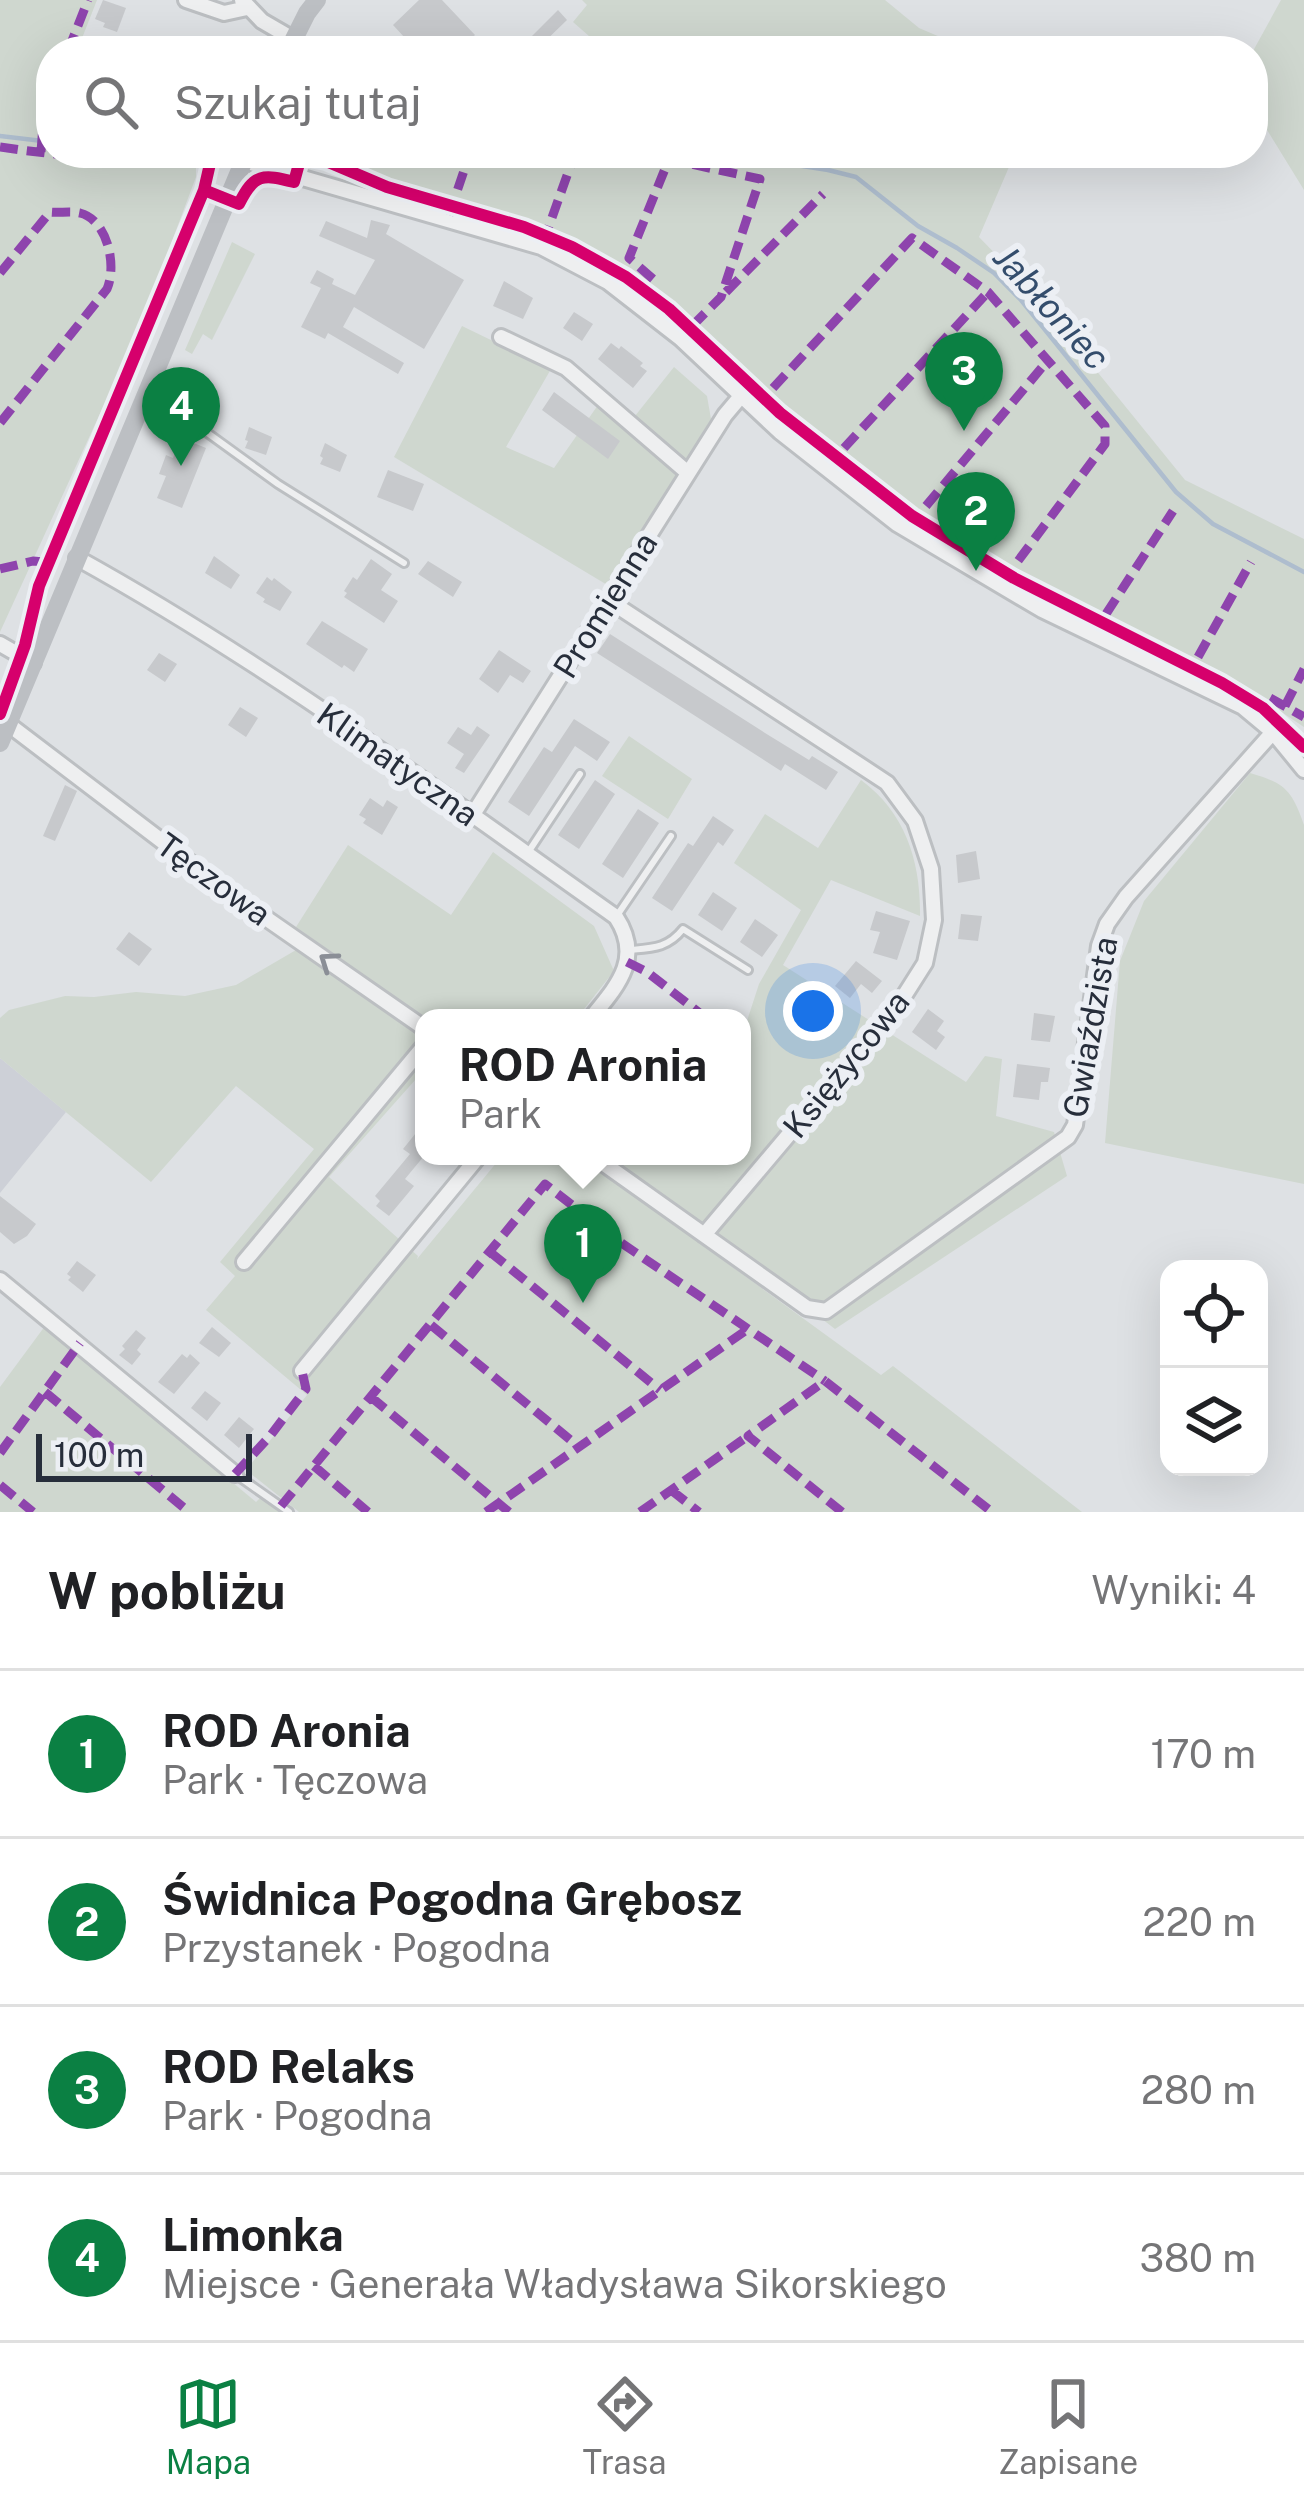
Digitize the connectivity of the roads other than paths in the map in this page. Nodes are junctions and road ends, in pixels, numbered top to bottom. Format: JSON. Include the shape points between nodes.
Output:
{"nodes":[{"id":1,"x":187,"y":0,"type":"edge"},
{"id":2,"x":317,"y":0,"type":"edge"},
{"id":3,"x":245,"y":4,"type":"edge"},
{"id":4,"x":280,"y":36,"type":"edge"},
{"id":5,"x":296,"y":36,"type":"edge"},
{"id":6,"x":241,"y":168,"type":"edge"},
{"id":7,"x":282,"y":168,"type":"edge"},
{"id":8,"x":501,"y":338,"type":"dead end"},
{"id":9,"x":148,"y":389,"type":"junction"},
{"id":10,"x":741,"y":396,"type":"junction"},
{"id":11,"x":688,"y":473,"type":"junction"},
{"id":12,"x":77,"y":558,"type":"junction"},
{"id":13,"x":404,"y":563,"type":"dead end"},
{"id":14,"x":608,"y":600,"type":"junction"},
{"id":15,"x":0,"y":644,"type":"edge"},
{"id":16,"x":33,"y":663,"type":"junction"},
{"id":17,"x":8,"y":732,"type":"edge"},
{"id":18,"x":1273,"y":732,"type":"junction"},
{"id":19,"x":1304,"y":770,"type":"edge"},
{"id":20,"x":580,"y":774,"type":"dead end"},
{"id":21,"x":472,"y":816,"type":"junction"},
{"id":22,"x":671,"y":836,"type":"dead end"},
{"id":23,"x":526,"y":854,"type":"junction"},
{"id":24,"x":616,"y":917,"type":"junction"},
{"id":25,"x":630,"y":950,"type":"junction"},
{"id":26,"x":748,"y":970,"type":"dead end"},
{"id":27,"x":598,"y":1009,"type":"edge"},
{"id":28,"x":415,"y":1022,"type":"edge"},
{"id":29,"x":415,"y":1057,"type":"edge"},
{"id":30,"x":472,"y":1165,"type":"edge"},
{"id":31,"x":606,"y":1165,"type":"edge"},
{"id":32,"x":704,"y":1235,"type":"junction"},
{"id":33,"x":244,"y":1262,"type":"dead end"},
{"id":34,"x":0,"y":1280,"type":"edge"},
{"id":35,"x":302,"y":1371,"type":"dead end"},
{"id":36,"x":235,"y":1474,"type":"joint"},
{"id":37,"x":289,"y":1512,"type":"edge"}],
"edges":[{"from":1,"to":3,"type":"street","via":[[224,13]]},
{"from":2,"to":5,"type":"street"},
{"from":3,"to":4,"type":"street"},
{"from":6,"to":9,"type":"street"},
{"from":7,"to":10,"type":"street","via":[[541,247],[608,282]]},
{"from":8,"to":11,"type":"street","via":[[566,368]]},
{"from":9,"to":12,"type":"street"},
{"from":9,"to":13,"type":"lane"},
{"from":10,"to":11,"type":"street","name":"Promienna"},
{"from":10,"to":18,"type":"street","via":[[897,524],[1042,610],[1243,706]]},
{"from":11,"to":14,"type":"street","name":"Promienna"},
{"from":12,"to":16,"type":"street"},
{"from":12,"to":21,"type":"street","name":"Klimatyczna","via":[[236,651]]},
{"from":14,"to":21,"type":"street","name":"Promienna"},
{"from":14,"to":32,"type":"street","name":"Księżycowa","via":[[887,783],[915,821],[931,869],[934,920],[925,963]]},
{"from":15,"to":16,"type":"street"},
{"from":16,"to":17,"type":"street"},
{"from":28,"to":17,"type":"street","name":"Tęczowa","one_way":true},
{"from":18,"to":19,"type":"street"},
{"from":18,"to":32,"type":"street","name":"Gwiaździsta","via":[[1107,923],[1068,1137],[826,1311],[807,1308]]},
{"from":20,"to":23,"type":"lane"},
{"from":21,"to":23,"type":"street","name":"Klimatyczna"},
{"from":22,"to":24,"type":"lane"},
{"from":23,"to":24,"type":"street","name":"Klimatyczna"},
{"from":24,"to":25,"type":"street"},
{"from":25,"to":26,"type":"lane","via":[[660,947],[683,929]]},
{"from":25,"to":27,"type":"street"},
{"from":29,"to":33,"type":"street"},
{"from":30,"to":35,"type":"street"},
{"from":31,"to":32,"type":"street"},
{"from":34,"to":36,"type":"street"},
{"from":36,"to":37,"type":"lane"}]}
